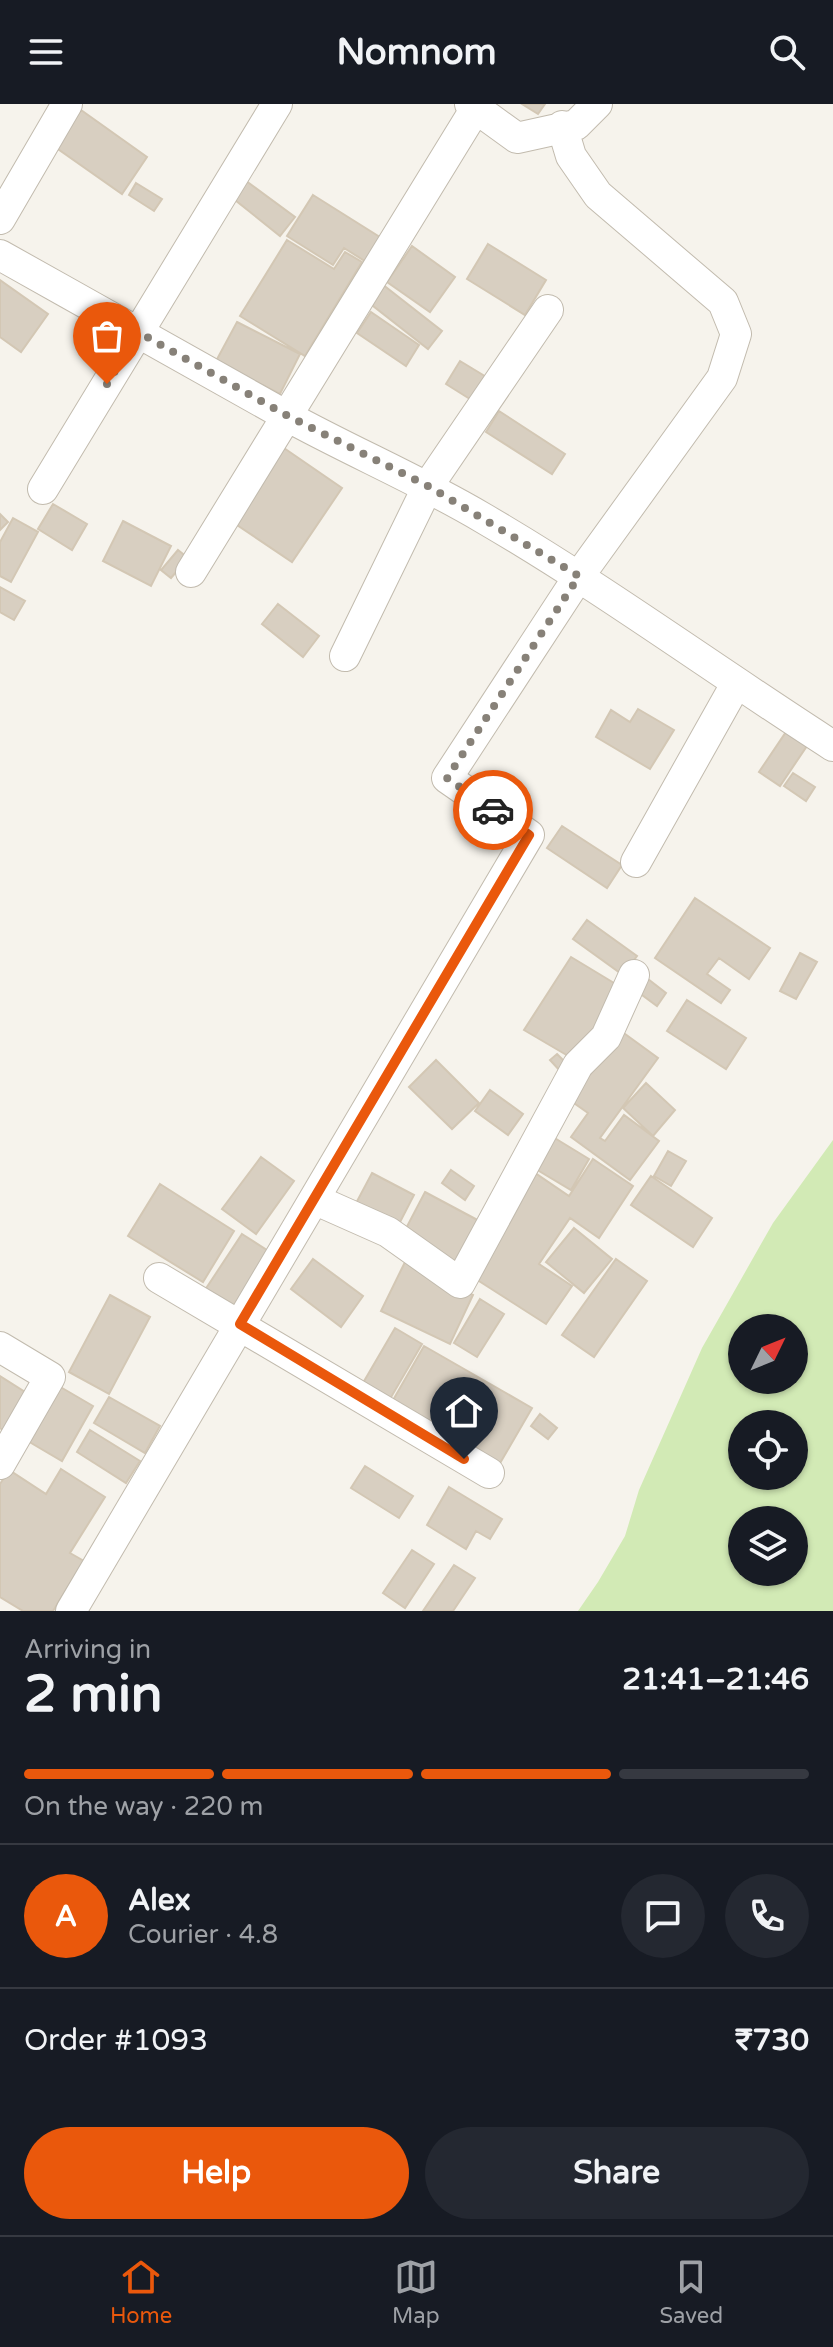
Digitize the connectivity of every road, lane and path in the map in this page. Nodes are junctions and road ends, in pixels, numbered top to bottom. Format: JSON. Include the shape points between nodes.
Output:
{"nodes":[{"id":1,"x":67,"y":104,"type":"edge"},
{"id":2,"x":277,"y":104,"type":"edge"},
{"id":3,"x":597,"y":104,"type":"edge"},
{"id":4,"x":473,"y":106,"type":"edge"},
{"id":5,"x":562,"y":126,"type":"junction"},
{"id":6,"x":0,"y":219,"type":"edge"},
{"id":7,"x":0,"y":255,"type":"edge"},
{"id":8,"x":548,"y":310,"type":"dead end"},
{"id":9,"x":138,"y":332,"type":"junction"},
{"id":10,"x":288,"y":416,"type":"junction"},
{"id":11,"x":428,"y":486,"type":"junction"},
{"id":12,"x":43,"y":489,"type":"dead end"},
{"id":13,"x":191,"y":572,"type":"dead end"},
{"id":14,"x":579,"y":576,"type":"junction"},
{"id":15,"x":345,"y":656,"type":"dead end"},
{"id":16,"x":736,"y":684,"type":"junction"},
{"id":17,"x":833,"y":746,"type":"edge"},
{"id":18,"x":636,"y":862,"type":"dead end"},
{"id":19,"x":634,"y":975,"type":"dead end"},
{"id":20,"x":316,"y":1200,"type":"junction"},
{"id":21,"x":159,"y":1278,"type":"dead end"},
{"id":22,"x":240,"y":1324,"type":"junction"},
{"id":23,"x":0,"y":1347,"type":"edge"},
{"id":24,"x":0,"y":1464,"type":"edge"},
{"id":25,"x":489,"y":1473,"type":"dead end"},
{"id":26,"x":71,"y":1611,"type":"edge"}],
"edges":[{"from":1,"to":6,"type":"street"},
{"from":2,"to":9,"type":"street"},
{"from":3,"to":5,"type":"street","via":[[576,125]]},
{"from":4,"to":5,"type":"street","via":[[517,138]]},
{"from":4,"to":10,"type":"street"},
{"from":5,"to":14,"type":"street","via":[[571,156],[598,195],[723,302],[736,334],[722,378]]},
{"from":7,"to":9,"type":"street"},
{"from":8,"to":11,"type":"street"},
{"from":9,"to":10,"type":"street"},
{"from":9,"to":12,"type":"street"},
{"from":10,"to":11,"type":"street"},
{"from":10,"to":13,"type":"street"},
{"from":11,"to":14,"type":"street"},
{"from":11,"to":15,"type":"street"},
{"from":14,"to":16,"type":"street"},
{"from":14,"to":20,"type":"street","via":[[447,778],[529,835]]},
{"from":16,"to":17,"type":"street"},
{"from":16,"to":18,"type":"street"},
{"from":19,"to":20,"type":"street","via":[[606,1037],[578,1065],[460,1283],[388,1232]]},
{"from":20,"to":22,"type":"street"},
{"from":21,"to":22,"type":"street"},
{"from":22,"to":25,"type":"street"},
{"from":22,"to":26,"type":"street"},
{"from":23,"to":24,"type":"street","via":[[50,1377]]}]}
